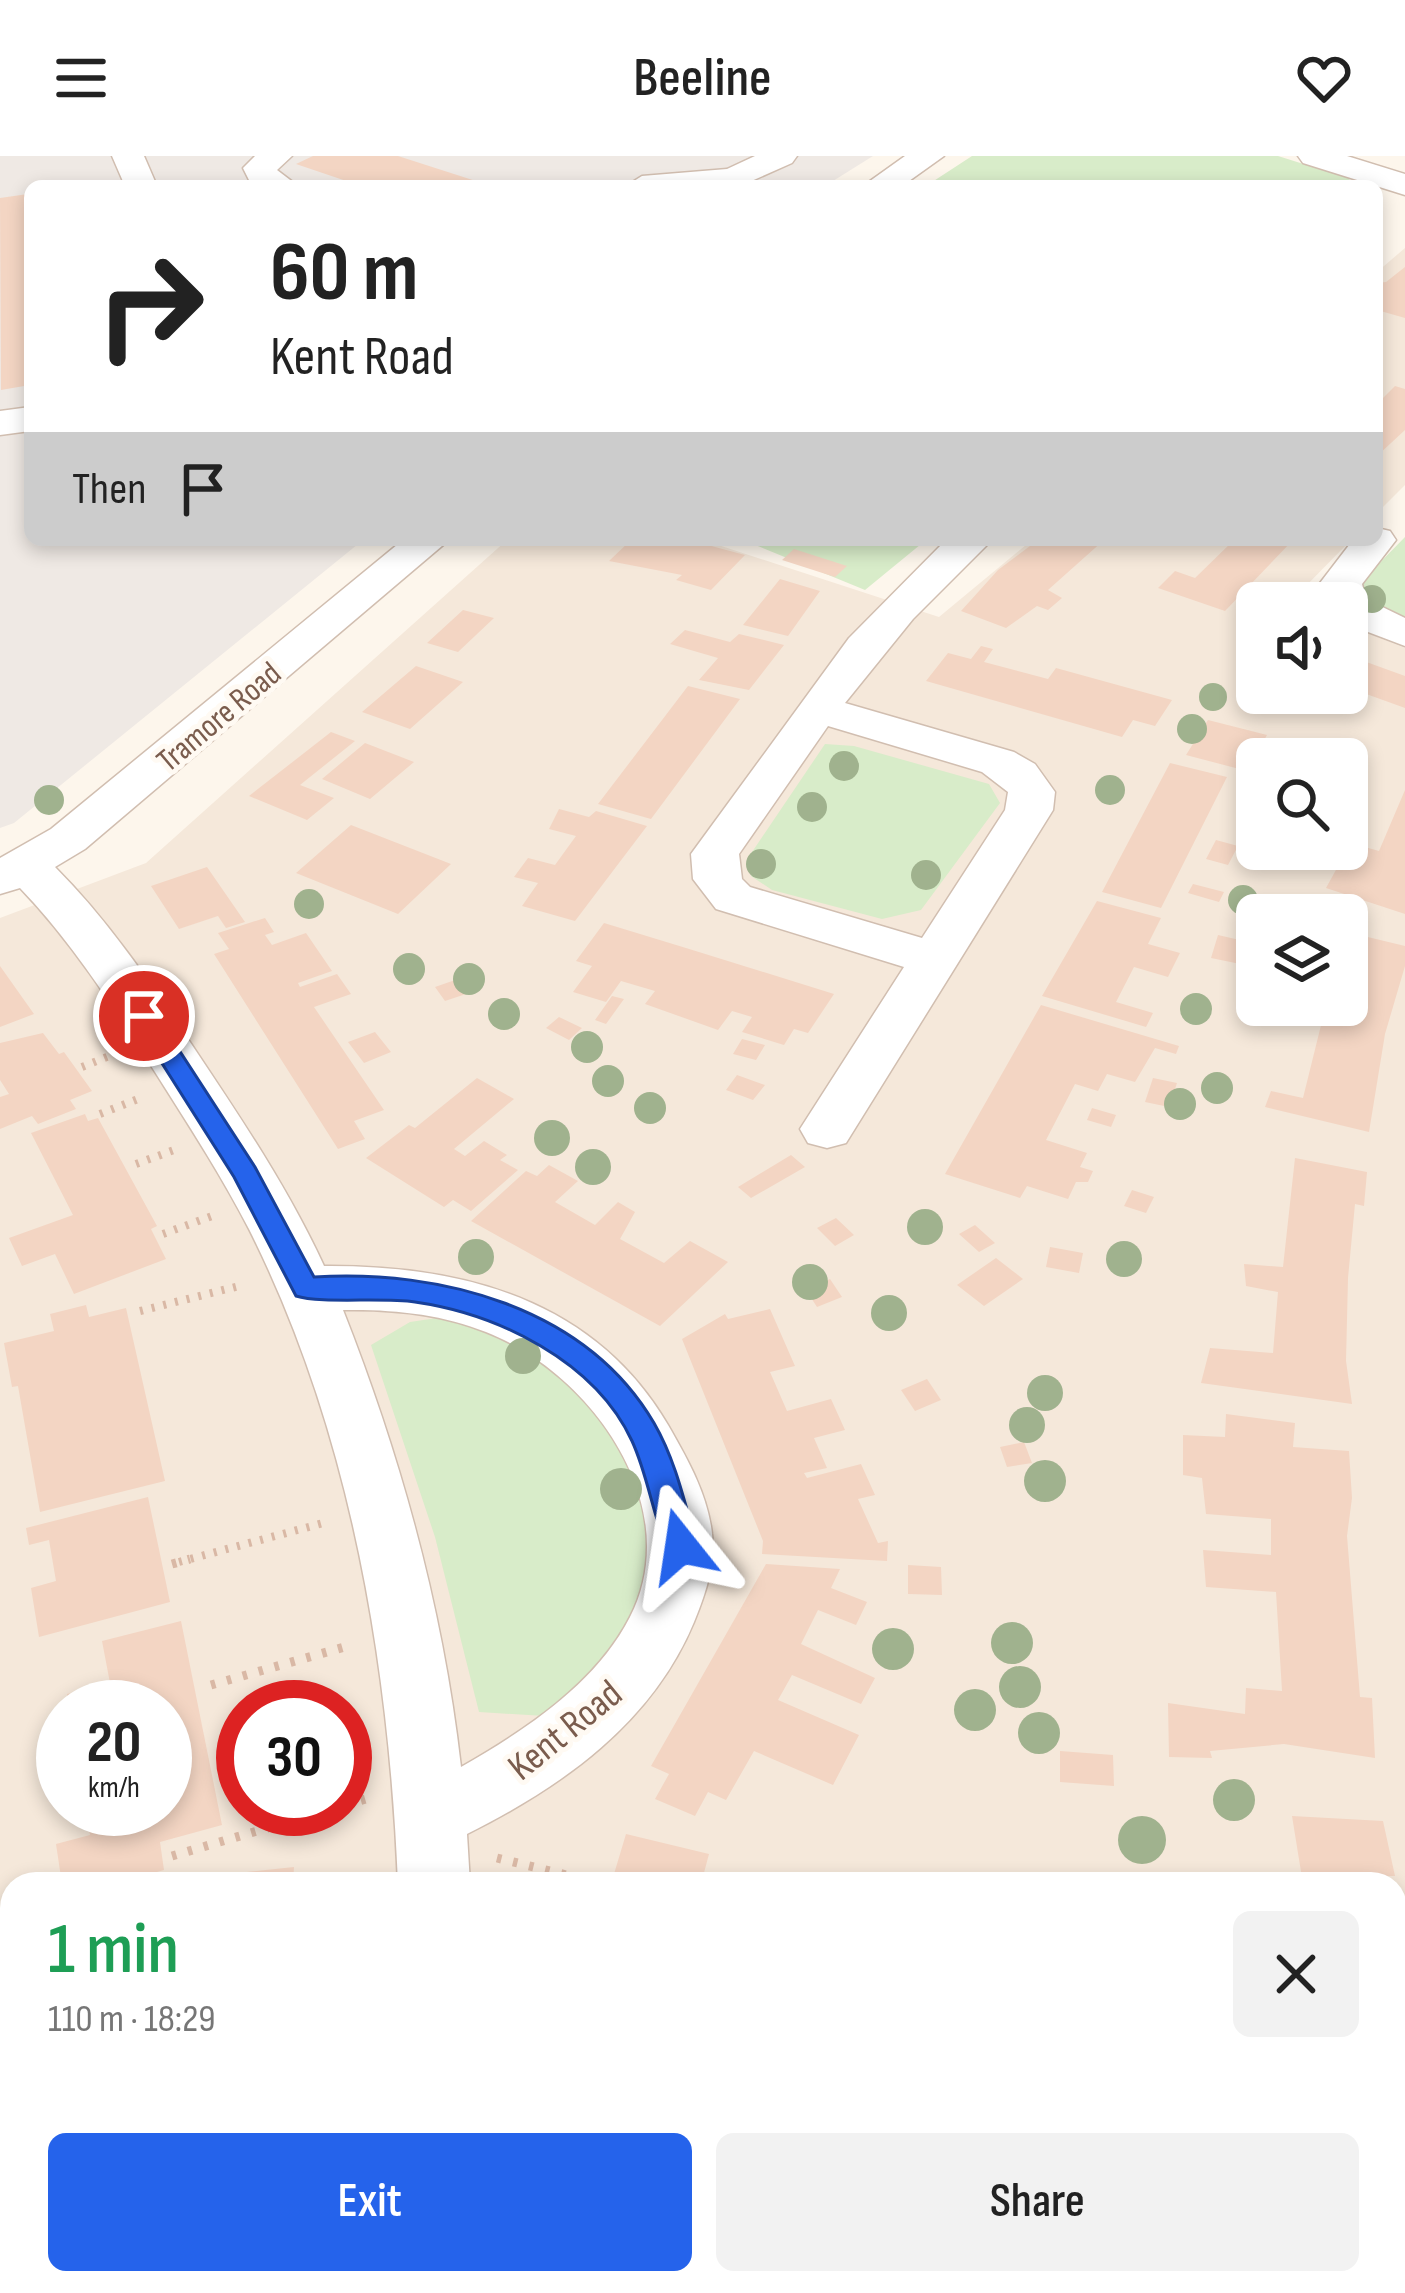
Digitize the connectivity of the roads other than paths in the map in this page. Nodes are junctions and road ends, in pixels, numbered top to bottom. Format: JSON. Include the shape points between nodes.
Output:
{"nodes":[{"id":1,"x":276,"y":156,"type":"edge"},
{"id":2,"x":781,"y":156,"type":"edge"},
{"id":3,"x":928,"y":156,"type":"edge"},
{"id":4,"x":1314,"y":156,"type":"edge"},
{"id":5,"x":270,"y":180,"type":"edge"},
{"id":6,"x":710,"y":180,"type":"edge"},
{"id":7,"x":889,"y":180,"type":"edge"},
{"id":8,"x":1405,"y":185,"type":"edge"},
{"id":9,"x":1405,"y":507,"type":"edge"},
{"id":10,"x":1383,"y":531,"type":"edge"},
{"id":11,"x":417,"y":546,"type":"edge"},
{"id":12,"x":964,"y":546,"type":"edge"},
{"id":13,"x":1370,"y":546,"type":"edge"},
{"id":14,"x":1342,"y":582,"type":"edge"},
{"id":15,"x":1368,"y":619,"type":"edge"},
{"id":16,"x":1405,"y":633,"type":"edge"},
{"id":17,"x":818,"y":709,"type":"junction"},
{"id":18,"x":13,"y":873,"type":"edge"},
{"id":19,"x":931,"y":958,"type":"junction"},
{"id":20,"x":827,"y":1129,"type":"dead end"},
{"id":21,"x":284,"y":1284,"type":"junction"},
{"id":22,"x":448,"y":1851,"type":"edge"}],
"edges":[{"from":1,"to":5,"type":"street","via":[[259,168]]},
{"from":2,"to":6,"type":"street"},
{"from":3,"to":7,"type":"street"},
{"from":4,"to":8,"type":"street"},
{"from":9,"to":10,"type":"street"},
{"from":11,"to":18,"type":"street","name":"Tramore Road","via":[[132,787]]},
{"from":12,"to":17,"type":"street","via":[[919,582]]},
{"from":13,"to":14,"type":"street"},
{"from":15,"to":16,"type":"street"},
{"from":17,"to":19,"type":"street","via":[[998,762],[1032,792],[1029,810]]},
{"from":17,"to":19,"type":"street","via":[[716,854],[717,884],[733,898]]},
{"from":18,"to":21,"type":"street","via":[[53,892],[160,1038],[245,1173]]},
{"from":19,"to":20,"type":"street"},
{"from":21,"to":22,"type":"street","via":[[361,1445],[395,1563]]},
{"from":21,"to":22,"type":"street","name":"Kent Road","via":[[417,1291],[505,1312],[543,1332],[597,1375],[641,1428],[677,1522],[681,1546],[668,1605],[628,1677],[512,1774]]}]}
